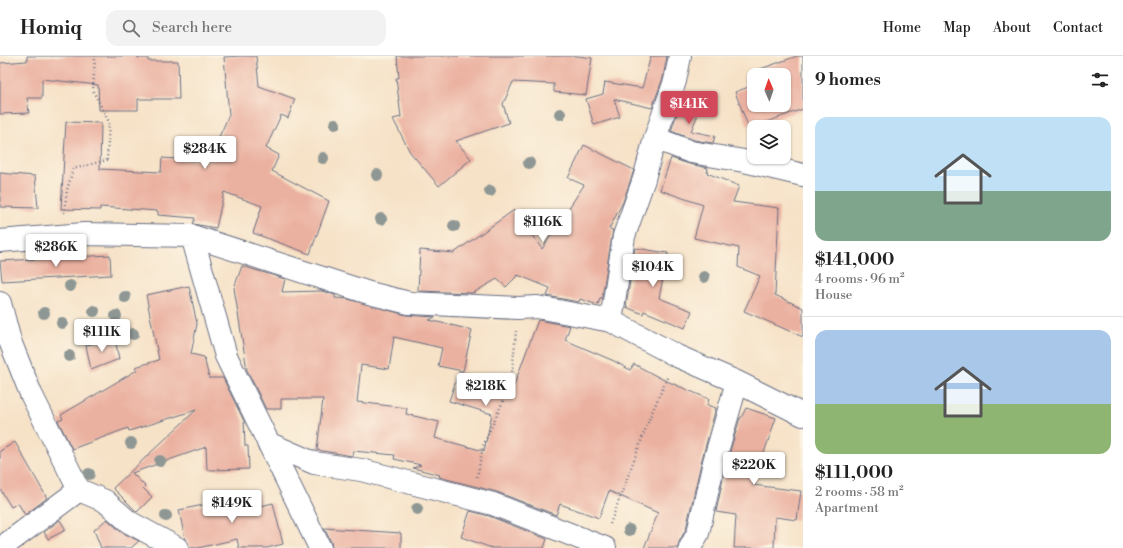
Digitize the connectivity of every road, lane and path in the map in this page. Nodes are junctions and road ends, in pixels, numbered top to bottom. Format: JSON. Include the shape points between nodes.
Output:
{"nodes":[{"id":1,"x":95,"y":56,"type":"edge"},
{"id":2,"x":680,"y":56,"type":"edge"},
{"id":3,"x":655,"y":138,"type":"junction"},
{"id":4,"x":803,"y":175,"type":"edge"},
{"id":5,"x":62,"y":235,"type":"junction"},
{"id":6,"x":192,"y":236,"type":"junction"},
{"id":7,"x":0,"y":241,"type":"edge"},
{"id":8,"x":0,"y":303,"type":"edge"},
{"id":9,"x":518,"y":308,"type":"junction"},
{"id":10,"x":611,"y":321,"type":"junction"},
{"id":11,"x":677,"y":356,"type":"junction"},
{"id":12,"x":737,"y":382,"type":"junction"},
{"id":13,"x":803,"y":415,"type":"edge"},
{"id":14,"x":268,"y":443,"type":"junction"},
{"id":15,"x":79,"y":490,"type":"junction"},
{"id":16,"x":472,"y":498,"type":"junction"},
{"id":17,"x":603,"y":547,"type":"edge"},
{"id":18,"x":4,"y":548,"type":"edge"},
{"id":19,"x":177,"y":548,"type":"edge"},
{"id":20,"x":320,"y":548,"type":"edge"},
{"id":21,"x":690,"y":548,"type":"edge"}],
"edges":[{"from":1,"to":5,"type":"path","via":[[93,91],[109,122],[107,160],[73,169],[67,190]]},
{"from":2,"to":3,"type":"street","via":[[675,81]]},
{"from":3,"to":4,"type":"street","via":[[691,152]]},
{"from":3,"to":10,"type":"street","via":[[624,236]]},
{"from":5,"to":6,"type":"street"},
{"from":5,"to":7,"type":"street"},
{"from":6,"to":9,"type":"street","via":[[409,303]]},
{"from":6,"to":14,"type":"street","via":[[226,356]]},
{"from":8,"to":15,"type":"street","via":[[10,341],[31,394]]},
{"from":9,"to":10,"type":"street","via":[[537,307]]},
{"from":9,"to":16,"type":"path","via":[[511,383],[483,446]]},
{"from":10,"to":11,"type":"street"},
{"from":11,"to":12,"type":"street"},
{"from":11,"to":17,"type":"path","via":[[650,417]]},
{"from":12,"to":13,"type":"street"},
{"from":12,"to":21,"type":"street","via":[[714,462],[698,533]]},
{"from":14,"to":16,"type":"street","via":[[314,463],[361,470]]},
{"from":14,"to":20,"type":"street"},
{"from":15,"to":18,"type":"street"},
{"from":15,"to":19,"type":"street","via":[[105,501],[130,522]]},
{"from":16,"to":17,"type":"street"}]}
